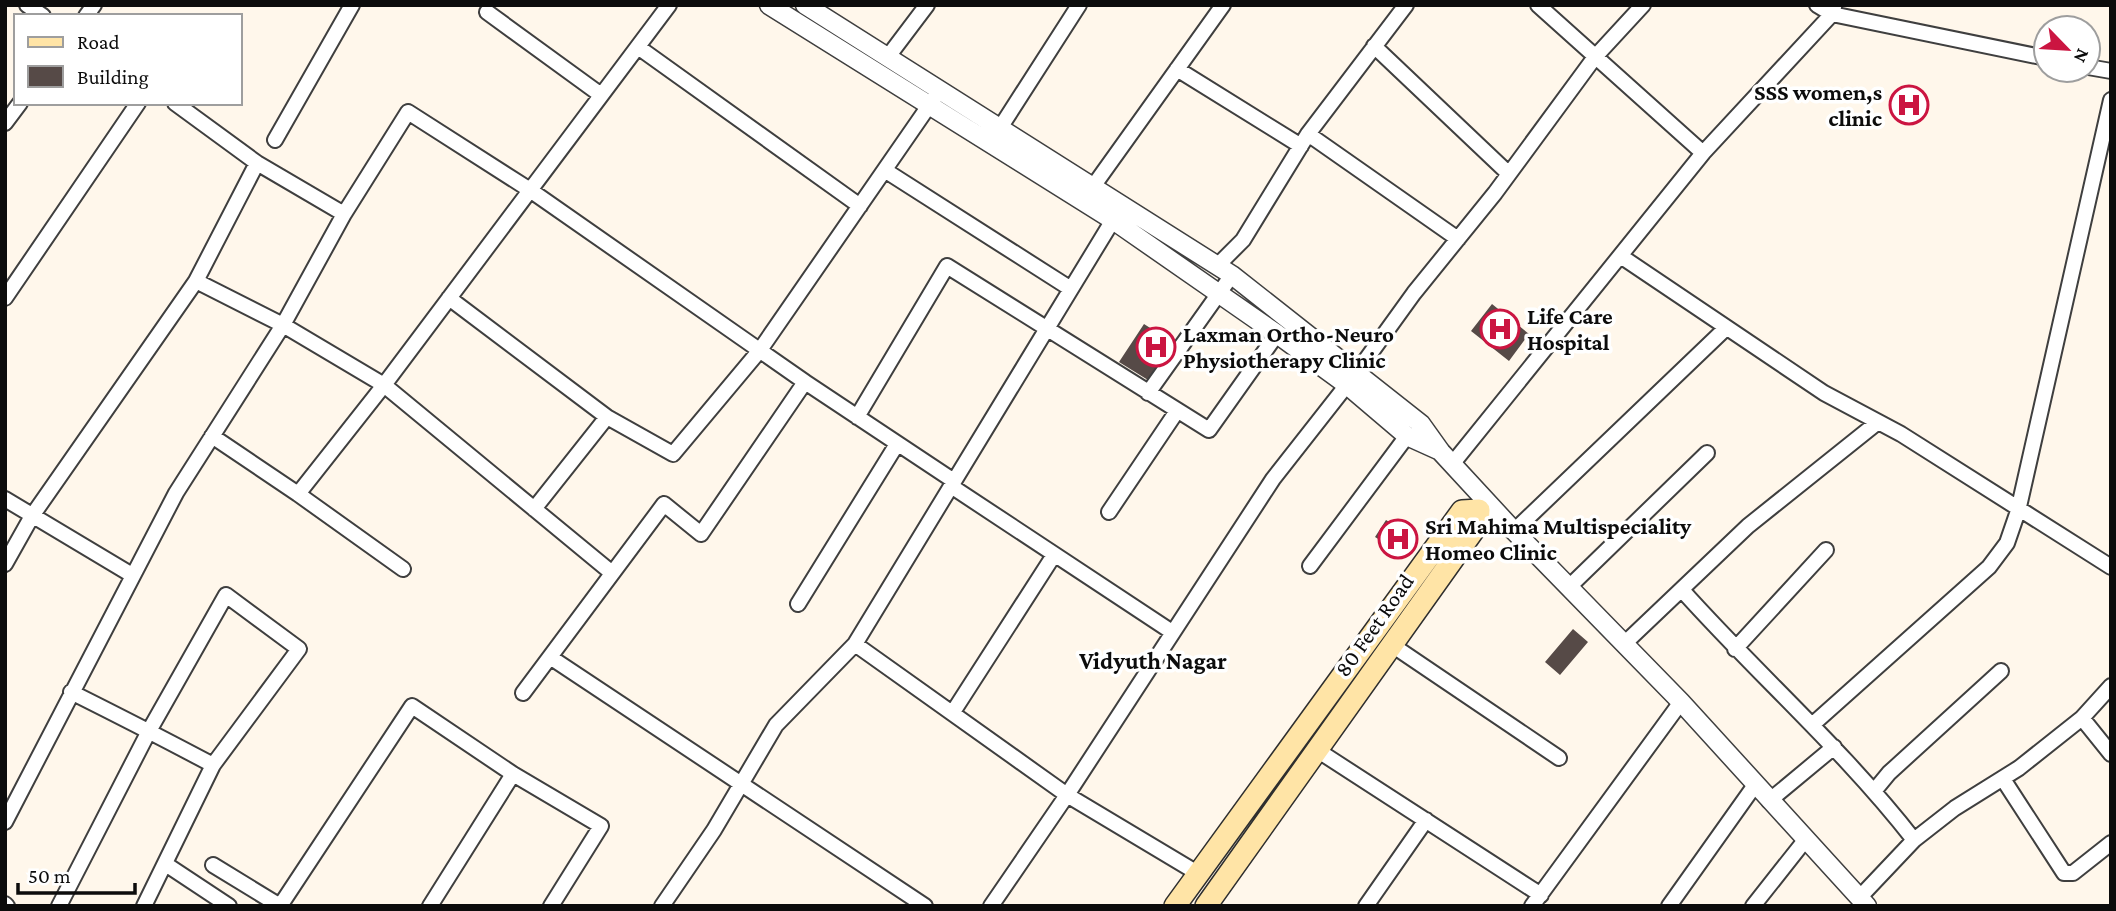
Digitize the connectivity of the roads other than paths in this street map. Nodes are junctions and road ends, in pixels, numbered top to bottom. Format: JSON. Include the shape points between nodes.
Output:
{"nodes":[{"id":1,"x":352,"y":5,"type":"edge"},
{"id":2,"x":669,"y":5,"type":"edge"},
{"id":3,"x":769,"y":5,"type":"edge"},
{"id":4,"x":805,"y":5,"type":"edge"},
{"id":5,"x":927,"y":5,"type":"edge"},
{"id":6,"x":1079,"y":5,"type":"edge"},
{"id":7,"x":1223,"y":5,"type":"edge"},
{"id":8,"x":1406,"y":5,"type":"edge"},
{"id":9,"x":1538,"y":5,"type":"edge"},
{"id":10,"x":1643,"y":5,"type":"edge"},
{"id":11,"x":1817,"y":5,"type":"edge"},
{"id":12,"x":1833,"y":10,"type":"edge"},
{"id":13,"x":487,"y":12,"type":"dead end"},
{"id":14,"x":1374,"y":46,"type":"junction"},
{"id":15,"x":638,"y":47,"type":"junction"},
{"id":16,"x":2032,"y":55,"type":"edge"},
{"id":17,"x":1595,"y":57,"type":"junction"},
{"id":18,"x":887,"y":58,"type":"junction"},
{"id":19,"x":1178,"y":69,"type":"junction"},
{"id":20,"x":939,"y":90,"type":"junction"},
{"id":21,"x":601,"y":95,"type":"junction"},
{"id":22,"x":2111,"y":100,"type":"edge"},
{"id":23,"x":18,"y":105,"type":"edge"},
{"id":24,"x":137,"y":105,"type":"edge"},
{"id":25,"x":178,"y":105,"type":"edge"},
{"id":26,"x":928,"y":108,"type":"junction"},
{"id":27,"x":5,"y":123,"type":"edge"},
{"id":28,"x":1000,"y":128,"type":"junction"},
{"id":29,"x":275,"y":140,"type":"dead end"},
{"id":30,"x":1305,"y":140,"type":"junction"},
{"id":31,"x":1703,"y":153,"type":"junction"},
{"id":32,"x":257,"y":163,"type":"junction"},
{"id":33,"x":886,"y":171,"type":"junction"},
{"id":34,"x":1509,"y":174,"type":"junction"},
{"id":35,"x":1094,"y":185,"type":"junction"},
{"id":36,"x":530,"y":190,"type":"junction"},
{"id":37,"x":1083,"y":202,"type":"junction"},
{"id":38,"x":860,"y":206,"type":"junction"},
{"id":39,"x":344,"y":214,"type":"junction"},
{"id":40,"x":1113,"y":220,"type":"junction"},
{"id":41,"x":1458,"y":239,"type":"junction"},
{"id":42,"x":1622,"y":257,"type":"junction"},
{"id":43,"x":1225,"y":270,"type":"junction"},
{"id":44,"x":196,"y":281,"type":"junction"},
{"id":45,"x":1071,"y":289,"type":"junction"},
{"id":46,"x":1220,"y":292,"type":"junction"},
{"id":47,"x":5,"y":298,"type":"edge"},
{"id":48,"x":449,"y":298,"type":"junction"},
{"id":49,"x":283,"y":325,"type":"junction"},
{"id":50,"x":1047,"y":328,"type":"junction"},
{"id":51,"x":1725,"y":329,"type":"junction"},
{"id":52,"x":1277,"y":334,"type":"junction"},
{"id":53,"x":760,"y":350,"type":"junction"},
{"id":54,"x":1352,"y":379,"type":"junction"},
{"id":55,"x":805,"y":382,"type":"junction"},
{"id":56,"x":384,"y":386,"type":"junction"},
{"id":57,"x":1148,"y":393,"type":"junction"},
{"id":58,"x":1177,"y":411,"type":"junction"},
{"id":59,"x":607,"y":417,"type":"junction"},
{"id":60,"x":857,"y":417,"type":"junction"},
{"id":61,"x":1878,"y":422,"type":"junction"},
{"id":62,"x":212,"y":436,"type":"junction"},
{"id":63,"x":1407,"y":436,"type":"junction"},
{"id":64,"x":897,"y":444,"type":"junction"},
{"id":65,"x":1707,"y":453,"type":"dead end"},
{"id":66,"x":1447,"y":458,"type":"junction"},
{"id":67,"x":953,"y":483,"type":"junction"},
{"id":68,"x":298,"y":494,"type":"junction"},
{"id":69,"x":5,"y":499,"type":"edge"},
{"id":70,"x":1483,"y":505,"type":"junction"},
{"id":71,"x":534,"y":509,"type":"junction"},
{"id":72,"x":2018,"y":510,"type":"junction"},
{"id":73,"x":1109,"y":512,"type":"dead end"},
{"id":74,"x":32,"y":516,"type":"junction"},
{"id":75,"x":1514,"y":531,"type":"junction"},
{"id":76,"x":1826,"y":550,"type":"dead end"},
{"id":77,"x":1054,"y":555,"type":"junction"},
{"id":78,"x":5,"y":564,"type":"edge"},
{"id":79,"x":1310,"y":566,"type":"dead end"},
{"id":80,"x":2111,"y":567,"type":"edge"},
{"id":81,"x":403,"y":569,"type":"dead end"},
{"id":82,"x":612,"y":573,"type":"junction"},
{"id":83,"x":132,"y":575,"type":"junction"},
{"id":84,"x":1569,"y":587,"type":"junction"},
{"id":85,"x":1682,"y":590,"type":"junction"},
{"id":86,"x":798,"y":604,"type":"dead end"},
{"id":87,"x":1172,"y":632,"type":"junction"},
{"id":88,"x":1624,"y":643,"type":"junction"},
{"id":89,"x":855,"y":644,"type":"junction"},
{"id":90,"x":1392,"y":645,"type":"junction"},
{"id":91,"x":1735,"y":649,"type":"junction"},
{"id":92,"x":550,"y":657,"type":"junction"},
{"id":93,"x":2001,"y":671,"type":"dead end"},
{"id":94,"x":2111,"y":686,"type":"edge"},
{"id":95,"x":71,"y":692,"type":"junction"},
{"id":96,"x":523,"y":693,"type":"dead end"},
{"id":97,"x":1681,"y":702,"type":"junction"},
{"id":98,"x":953,"y":712,"type":"junction"},
{"id":99,"x":2082,"y":718,"type":"junction"},
{"id":100,"x":1812,"y":724,"type":"junction"},
{"id":101,"x":149,"y":731,"type":"junction"},
{"id":102,"x":1834,"y":747,"type":"junction"},
{"id":103,"x":1317,"y":750,"type":"junction"},
{"id":104,"x":2111,"y":754,"type":"edge"},
{"id":105,"x":1559,"y":758,"type":"dead end"},
{"id":106,"x":213,"y":765,"type":"junction"},
{"id":107,"x":513,"y":774,"type":"junction"},
{"id":108,"x":2003,"y":779,"type":"junction"},
{"id":109,"x":742,"y":783,"type":"junction"},
{"id":110,"x":1755,"y":785,"type":"junction"},
{"id":111,"x":1875,"y":790,"type":"junction"},
{"id":112,"x":1067,"y":795,"type":"junction"},
{"id":113,"x":1769,"y":801,"type":"junction"},
{"id":114,"x":1426,"y":820,"type":"junction"},
{"id":115,"x":5,"y":822,"type":"edge"},
{"id":116,"x":1806,"y":839,"type":"junction"},
{"id":117,"x":1914,"y":840,"type":"junction"},
{"id":118,"x":2111,"y":844,"type":"edge"},
{"id":119,"x":167,"y":865,"type":"junction"},
{"id":120,"x":213,"y":865,"type":"dead end"},
{"id":121,"x":1199,"y":874,"type":"junction"},
{"id":122,"x":1536,"y":900,"type":"edge"},
{"id":123,"x":1864,"y":901,"type":"edge"},
{"id":124,"x":665,"y":905,"type":"edge"},
{"id":125,"x":59,"y":906,"type":"edge"},
{"id":126,"x":144,"y":906,"type":"edge"},
{"id":127,"x":229,"y":906,"type":"edge"},
{"id":128,"x":280,"y":906,"type":"edge"},
{"id":129,"x":430,"y":906,"type":"edge"},
{"id":130,"x":551,"y":906,"type":"edge"},
{"id":131,"x":925,"y":906,"type":"edge"},
{"id":132,"x":991,"y":906,"type":"edge"},
{"id":133,"x":1175,"y":906,"type":"edge"},
{"id":134,"x":1206,"y":906,"type":"edge"},
{"id":135,"x":1366,"y":906,"type":"edge"},
{"id":136,"x":1669,"y":906,"type":"edge"},
{"id":137,"x":1754,"y":906,"type":"edge"}],
"edges":[{"from":1,"to":29,"type":"street"},
{"from":2,"to":15,"type":"street"},
{"from":3,"to":26,"type":"street"},
{"from":4,"to":18,"type":"street"},
{"from":5,"to":18,"type":"street"},
{"from":6,"to":28,"type":"street"},
{"from":7,"to":19,"type":"street"},
{"from":8,"to":14,"type":"street"},
{"from":9,"to":17,"type":"street"},
{"from":10,"to":17,"type":"street"},
{"from":11,"to":12,"type":"street"},
{"from":12,"to":16,"type":"street"},
{"from":12,"to":31,"type":"street"},
{"from":13,"to":21,"type":"street"},
{"from":14,"to":30,"type":"street"},
{"from":14,"to":34,"type":"street"},
{"from":15,"to":21,"type":"street"},
{"from":15,"to":38,"type":"street"},
{"from":17,"to":31,"type":"street"},
{"from":17,"to":34,"type":"street"},
{"from":18,"to":20,"type":"street"},
{"from":19,"to":30,"type":"street"},
{"from":19,"to":35,"type":"street"},
{"from":20,"to":26,"type":"street"},
{"from":20,"to":28,"type":"street"},
{"from":21,"to":36,"type":"street"},
{"from":22,"to":72,"type":"street"},
{"from":23,"to":27,"type":"street"},
{"from":24,"to":47,"type":"street"},
{"from":25,"to":32,"type":"street"},
{"from":26,"to":33,"type":"street"},
{"from":26,"to":37,"type":"street"},
{"from":28,"to":35,"type":"street"},
{"from":30,"to":41,"type":"street"},
{"from":30,"to":43,"type":"street"},
{"from":31,"to":42,"type":"street"},
{"from":32,"to":39,"type":"street"},
{"from":32,"to":44,"type":"street"},
{"from":33,"to":38,"type":"street"},
{"from":33,"to":45,"type":"street"},
{"from":34,"to":41,"type":"street"},
{"from":35,"to":37,"type":"street"},
{"from":35,"to":43,"type":"street"},
{"from":36,"to":39,"type":"street","via":[[408,112]]},
{"from":36,"to":48,"type":"street"},
{"from":36,"to":53,"type":"street"},
{"from":37,"to":40,"type":"street"},
{"from":38,"to":53,"type":"street"},
{"from":39,"to":49,"type":"street"},
{"from":40,"to":45,"type":"street"},
{"from":40,"to":46,"type":"street"},
{"from":41,"to":54,"type":"street"},
{"from":42,"to":51,"type":"street"},
{"from":42,"to":66,"type":"street"},
{"from":43,"to":46,"type":"street"},
{"from":43,"to":54,"type":"street"},
{"from":44,"to":49,"type":"street"},
{"from":44,"to":74,"type":"street"},
{"from":45,"to":50,"type":"street"},
{"from":46,"to":52,"type":"street"},
{"from":46,"to":57,"type":"street"},
{"from":48,"to":56,"type":"street"},
{"from":48,"to":59,"type":"street"},
{"from":49,"to":56,"type":"street"},
{"from":49,"to":62,"type":"street"},
{"from":50,"to":57,"type":"street"},
{"from":50,"to":60,"type":"street","via":[[947,266]]},
{"from":50,"to":67,"type":"street"},
{"from":51,"to":61,"type":"street"},
{"from":51,"to":75,"type":"street"},
{"from":52,"to":54,"type":"street"},
{"from":52,"to":58,"type":"street","via":[[1211,430]]},
{"from":53,"to":55,"type":"street"},
{"from":53,"to":59,"type":"street","via":[[673,454]]},
{"from":54,"to":63,"type":"street"},
{"from":54,"to":66,"type":"street","via":[[1421,424]]},
{"from":54,"to":87,"type":"street","via":[[1273,479]]},
{"from":55,"to":60,"type":"street"},
{"from":55,"to":82,"type":"street","via":[[701,534],[664,504]]},
{"from":56,"to":68,"type":"street"},
{"from":56,"to":71,"type":"street"},
{"from":57,"to":58,"type":"street"},
{"from":58,"to":73,"type":"street"},
{"from":59,"to":71,"type":"street"},
{"from":60,"to":64,"type":"street"},
{"from":61,"to":72,"type":"street"},
{"from":61,"to":85,"type":"street","via":[[1748,526]]},
{"from":62,"to":68,"type":"street"},
{"from":62,"to":83,"type":"street"},
{"from":63,"to":66,"type":"street"},
{"from":63,"to":79,"type":"street"},
{"from":64,"to":67,"type":"street"},
{"from":64,"to":86,"type":"street"},
{"from":65,"to":84,"type":"street"},
{"from":66,"to":70,"type":"street"},
{"from":67,"to":77,"type":"street"},
{"from":67,"to":89,"type":"street"},
{"from":68,"to":81,"type":"street"},
{"from":69,"to":74,"type":"street"},
{"from":70,"to":75,"type":"street"},
{"from":70,"to":90,"type":"main road","name":"80 Feet Road","via":[[1478,524]]},
{"from":70,"to":121,"type":"main road","name":"80 Feet Road","via":[[1462,511]]},
{"from":71,"to":82,"type":"street"},
{"from":72,"to":80,"type":"street"},
{"from":72,"to":100,"type":"street","via":[[2007,543],[1990,567]]},
{"from":74,"to":78,"type":"street"},
{"from":74,"to":83,"type":"street"},
{"from":75,"to":84,"type":"street"},
{"from":76,"to":91,"type":"street"},
{"from":77,"to":87,"type":"street"},
{"from":77,"to":98,"type":"street"},
{"from":82,"to":92,"type":"street"},
{"from":83,"to":95,"type":"street"},
{"from":84,"to":88,"type":"street"},
{"from":85,"to":88,"type":"street"},
{"from":85,"to":91,"type":"street"},
{"from":87,"to":112,"type":"street"},
{"from":88,"to":97,"type":"street"},
{"from":89,"to":98,"type":"street"},
{"from":89,"to":109,"type":"street","via":[[776,725]]},
{"from":90,"to":103,"type":"main road","name":"80 Feet Road"},
{"from":90,"to":105,"type":"street"},
{"from":91,"to":100,"type":"street"},
{"from":92,"to":96,"type":"street"},
{"from":92,"to":109,"type":"street"},
{"from":93,"to":111,"type":"street"},
{"from":94,"to":99,"type":"street"},
{"from":95,"to":101,"type":"street"},
{"from":95,"to":115,"type":"street"},
{"from":97,"to":110,"type":"street"},
{"from":97,"to":122,"type":"street"},
{"from":98,"to":112,"type":"street"},
{"from":99,"to":104,"type":"street"},
{"from":99,"to":108,"type":"street"},
{"from":100,"to":102,"type":"street"},
{"from":101,"to":106,"type":"street"},
{"from":101,"to":106,"type":"street","via":[[226,595],[299,649]]},
{"from":101,"to":125,"type":"street"},
{"from":102,"to":111,"type":"street"},
{"from":102,"to":113,"type":"street"},
{"from":103,"to":114,"type":"street"},
{"from":103,"to":134,"type":"main road","name":"80 Feet Road"},
{"from":106,"to":119,"type":"street"},
{"from":107,"to":128,"type":"street","via":[[412,706]]},
{"from":107,"to":129,"type":"street"},
{"from":107,"to":130,"type":"street","via":[[601,826]]},
{"from":108,"to":117,"type":"street"},
{"from":108,"to":118,"type":"street","via":[[2064,873],[2073,873]]},
{"from":109,"to":124,"type":"street"},
{"from":109,"to":131,"type":"street"},
{"from":110,"to":113,"type":"street"},
{"from":110,"to":136,"type":"street"},
{"from":111,"to":117,"type":"street"},
{"from":112,"to":121,"type":"street"},
{"from":112,"to":132,"type":"street"},
{"from":113,"to":116,"type":"street"},
{"from":114,"to":122,"type":"street"},
{"from":114,"to":135,"type":"street"},
{"from":116,"to":123,"type":"street"},
{"from":116,"to":137,"type":"street"},
{"from":117,"to":123,"type":"street"},
{"from":119,"to":126,"type":"street"},
{"from":119,"to":127,"type":"street"},
{"from":120,"to":128,"type":"street"},
{"from":121,"to":133,"type":"main road","name":"80 Feet Road"}]}
